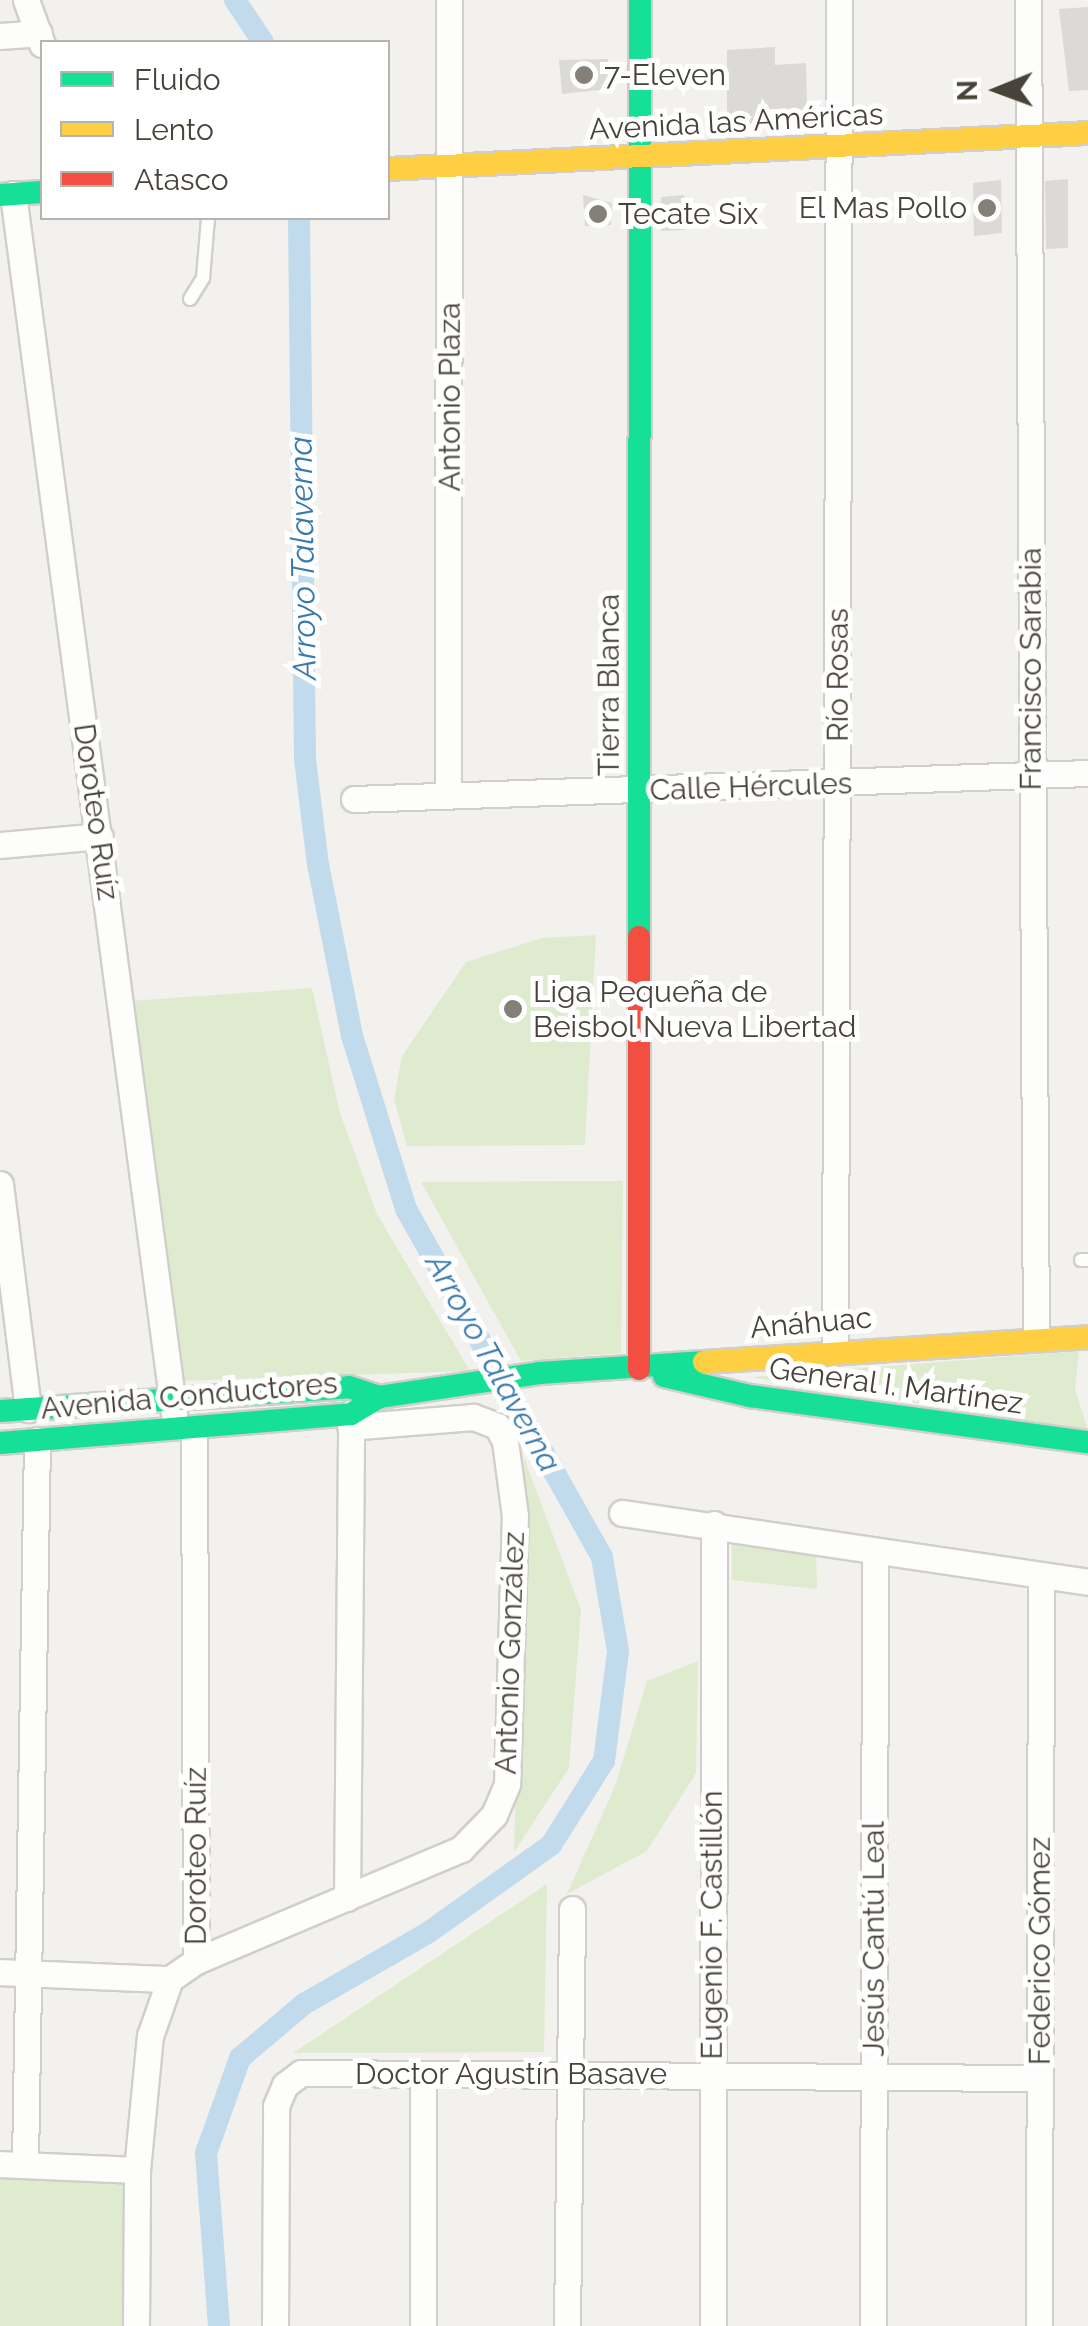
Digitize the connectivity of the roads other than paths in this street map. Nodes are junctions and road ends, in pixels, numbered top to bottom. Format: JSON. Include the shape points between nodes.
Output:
{"nodes":[{"id":1,"x":26,"y":0,"type":"edge"},
{"id":2,"x":449,"y":0,"type":"edge"},
{"id":3,"x":640,"y":0,"type":"edge"},
{"id":4,"x":839,"y":0,"type":"edge"},
{"id":5,"x":1028,"y":0,"type":"edge"},
{"id":6,"x":0,"y":36,"type":"edge"},
{"id":7,"x":41,"y":38,"type":"edge"},
{"id":8,"x":1088,"y":132,"type":"edge"},
{"id":9,"x":1028,"y":136,"type":"junction"},
{"id":10,"x":839,"y":148,"type":"junction"},
{"id":11,"x":640,"y":158,"type":"junction"},
{"id":12,"x":452,"y":165,"type":"junction"},
{"id":13,"x":390,"y":169,"type":"edge"},
{"id":14,"x":40,"y":192,"type":"edge"},
{"id":15,"x":6,"y":195,"type":"edge"},
{"id":16,"x":208,"y":220,"type":"edge"},
{"id":17,"x":190,"y":299,"type":"dead end"},
{"id":18,"x":1088,"y":773,"type":"edge"},
{"id":19,"x":1031,"y":775,"type":"junction"},
{"id":20,"x":838,"y":783,"type":"junction"},
{"id":21,"x":639,"y":792,"type":"junction"},
{"id":22,"x":448,"y":794,"type":"junction"},
{"id":23,"x":354,"y":799,"type":"dead end"},
{"id":24,"x":100,"y":836,"type":"junction"},
{"id":25,"x":0,"y":844,"type":"edge"},
{"id":26,"x":0,"y":1184,"type":"edge"},
{"id":27,"x":1088,"y":1337,"type":"edge"},
{"id":28,"x":1036,"y":1338,"type":"junction"},
{"id":29,"x":835,"y":1350,"type":"junction"},
{"id":30,"x":638,"y":1369,"type":"junction"},
{"id":31,"x":539,"y":1373,"type":"joint"},
{"id":32,"x":349,"y":1386,"type":"junction"},
{"id":33,"x":379,"y":1397,"type":"junction"},
{"id":34,"x":174,"y":1399,"type":"junction"},
{"id":35,"x":28,"y":1409,"type":"junction"},
{"id":36,"x":0,"y":1411,"type":"edge"},
{"id":37,"x":350,"y":1420,"type":"junction"},
{"id":38,"x":184,"y":1429,"type":"junction"},
{"id":39,"x":37,"y":1440,"type":"junction"},
{"id":40,"x":1088,"y":1442,"type":"edge"},
{"id":41,"x":0,"y":1443,"type":"edge"},
{"id":42,"x":622,"y":1513,"type":"dead end"},
{"id":43,"x":714,"y":1524,"type":"junction"},
{"id":44,"x":875,"y":1553,"type":"junction"},
{"id":45,"x":1041,"y":1577,"type":"junction"},
{"id":46,"x":1088,"y":1582,"type":"edge"},
{"id":47,"x":346,"y":1898,"type":"junction"},
{"id":48,"x":572,"y":1908,"type":"dead end"},
{"id":49,"x":196,"y":1961,"type":"junction"},
{"id":50,"x":0,"y":1972,"type":"edge"},
{"id":51,"x":27,"y":1972,"type":"junction"},
{"id":52,"x":170,"y":1979,"type":"junction"},
{"id":53,"x":712,"y":2073,"type":"junction"},
{"id":54,"x":423,"y":2076,"type":"junction"},
{"id":55,"x":567,"y":2076,"type":"junction"},
{"id":56,"x":873,"y":2078,"type":"junction"},
{"id":57,"x":1040,"y":2078,"type":"junction"},
{"id":58,"x":12,"y":2164,"type":"edge"},
{"id":59,"x":136,"y":2170,"type":"junction"},
{"id":60,"x":136,"y":2326,"type":"edge"},
{"id":61,"x":275,"y":2326,"type":"edge"},
{"id":62,"x":423,"y":2326,"type":"edge"},
{"id":63,"x":567,"y":2326,"type":"edge"},
{"id":64,"x":713,"y":2326,"type":"edge"},
{"id":65,"x":873,"y":2326,"type":"edge"},
{"id":66,"x":1038,"y":2326,"type":"edge"}],
"edges":[{"from":1,"to":7,"type":"street"},
{"from":2,"to":12,"type":"street","name":"Antonio Plaza"},
{"from":3,"to":11,"type":"street","name":"Tierra Blanca"},
{"from":4,"to":10,"type":"street","name":"Río Rosas"},
{"from":5,"to":9,"type":"street","name":"Francisco Sarabia"},
{"from":6,"to":7,"type":"street"},
{"from":8,"to":9,"type":"street","name":"Avenida las Américas"},
{"from":9,"to":10,"type":"street","name":"Avenida las Américas"},
{"from":9,"to":19,"type":"street","name":"Francisco Sarabia"},
{"from":10,"to":11,"type":"street","name":"Avenida las Américas"},
{"from":10,"to":20,"type":"street","name":"Río Rosas"},
{"from":11,"to":12,"type":"street","name":"Avenida las Américas"},
{"from":11,"to":21,"type":"street","name":"Tierra Blanca"},
{"from":12,"to":13,"type":"street","name":"Avenida las Américas"},
{"from":12,"to":22,"type":"street","name":"Antonio Plaza"},
{"from":14,"to":15,"type":"street"},
{"from":15,"to":24,"type":"street","name":"Doroteo Ruíz"},
{"from":16,"to":17,"type":"lane","via":[[203,278]]},
{"from":18,"to":19,"type":"street","name":"Calle Hércules"},
{"from":19,"to":20,"type":"street","name":"Calle Hércules"},
{"from":19,"to":28,"type":"street","name":"Francisco Sarabia"},
{"from":20,"to":21,"type":"street","name":"Calle Hércules"},
{"from":20,"to":29,"type":"street","name":"Río Rosas"},
{"from":21,"to":22,"type":"street","name":"Calle Hércules"},
{"from":21,"to":30,"type":"street","name":"Tierra Blanca"},
{"from":22,"to":23,"type":"street","name":"Calle Hércules"},
{"from":24,"to":25,"type":"street"},
{"from":24,"to":34,"type":"street","name":"Doroteo Ruíz"},
{"from":26,"to":35,"type":"street"},
{"from":27,"to":28,"type":"street","name":"Anáhuac"},
{"from":28,"to":29,"type":"street","name":"Anáhuac"},
{"from":29,"to":30,"type":"street","name":"Anáhuac"},
{"from":30,"to":31,"type":"street","name":"Anáhuac"},
{"from":30,"to":40,"type":"street","name":"General I. Martínez","via":[[750,1396]]},
{"from":31,"to":33,"type":"street","name":"Avenida Conductores"},
{"from":32,"to":33,"type":"street","name":"Avenida Conductores"},
{"from":32,"to":34,"type":"street","name":"Avenida Conductores"},
{"from":32,"to":37,"type":"street"},
{"from":33,"to":37,"type":"street","name":"Avenida Conductores"},
{"from":34,"to":35,"type":"street","name":"Avenida Conductores"},
{"from":34,"to":38,"type":"street","name":"Doroteo Ruíz"},
{"from":35,"to":36,"type":"street","name":"Avenida Conductores"},
{"from":37,"to":38,"type":"street","name":"Avenida Conductores"},
{"from":37,"to":47,"type":"street"},
{"from":37,"to":47,"type":"street","name":"Antonio González","via":[[458,1416],[498,1426],[512,1457],[515,1516],[508,1774],[501,1802],[461,1849]]},
{"from":38,"to":39,"type":"street","name":"Avenida Conductores"},
{"from":38,"to":49,"type":"street","name":"Doroteo Ruíz"},
{"from":39,"to":41,"type":"street","name":"Avenida Conductores"},
{"from":39,"to":51,"type":"street"},
{"from":42,"to":43,"type":"street"},
{"from":43,"to":44,"type":"street"},
{"from":43,"to":53,"type":"street","name":"Eugenio F. Castillón"},
{"from":44,"to":45,"type":"street"},
{"from":44,"to":56,"type":"street","name":"Jesús Cantú Leal"},
{"from":45,"to":46,"type":"street"},
{"from":45,"to":57,"type":"street","name":"Federico Gómez"},
{"from":47,"to":49,"type":"street","name":"Antonio González"},
{"from":48,"to":55,"type":"street"},
{"from":49,"to":52,"type":"street","name":"Doroteo Ruíz"},
{"from":50,"to":51,"type":"street"},
{"from":51,"to":52,"type":"street"},
{"from":51,"to":58,"type":"street"},
{"from":52,"to":59,"type":"street","name":"Doroteo Ruíz","via":[[150,2036]]},
{"from":53,"to":55,"type":"street","name":"Doctor Agustín Basave"},
{"from":53,"to":56,"type":"street","name":"Doctor Agustín Basave"},
{"from":53,"to":64,"type":"street","name":"Eugenio F. Castillón"},
{"from":54,"to":55,"type":"street","name":"Doctor Agustín Basave"},
{"from":54,"to":61,"type":"street","name":"Doctor Agustín Basave","via":[[301,2073],[285,2085],[276,2106]]},
{"from":54,"to":62,"type":"street"},
{"from":55,"to":63,"type":"street"},
{"from":56,"to":57,"type":"street","name":"Doctor Agustín Basave"},
{"from":56,"to":65,"type":"street","name":"Jesús Cantú Leal"},
{"from":57,"to":66,"type":"street","name":"Federico Gómez"},
{"from":58,"to":59,"type":"street"},
{"from":59,"to":60,"type":"street","name":"Doroteo Ruíz"}]}
